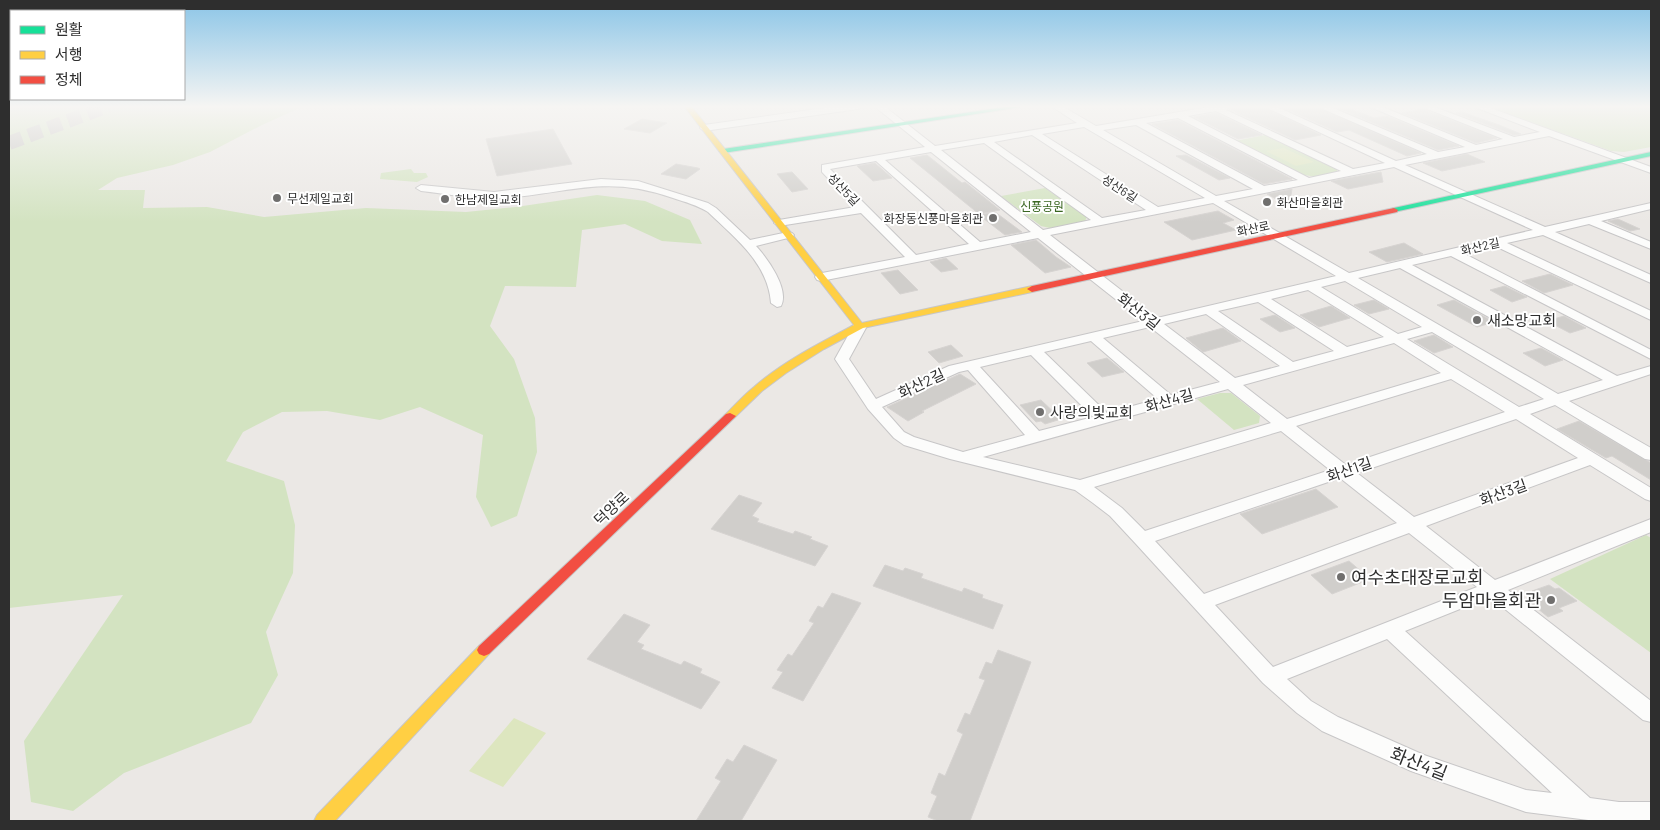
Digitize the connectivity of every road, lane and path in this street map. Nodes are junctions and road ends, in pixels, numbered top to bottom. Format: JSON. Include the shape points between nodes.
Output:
{"nodes":[{"id":1,"x":717,"y":145,"type":"edge"},
{"id":2,"x":765,"y":145,"type":"edge"},
{"id":3,"x":927,"y":145,"type":"edge"},
{"id":4,"x":957,"y":145,"type":"edge"},
{"id":5,"x":991,"y":145,"type":"edge"},
{"id":6,"x":1053,"y":145,"type":"edge"},
{"id":7,"x":1121,"y":145,"type":"edge"},
{"id":8,"x":1180,"y":145,"type":"edge"},
{"id":9,"x":1237,"y":145,"type":"edge"},
{"id":10,"x":1293,"y":145,"type":"edge"},
{"id":11,"x":1352,"y":145,"type":"edge"},
{"id":12,"x":1410,"y":145,"type":"edge"},
{"id":13,"x":1467,"y":145,"type":"edge"},
{"id":14,"x":1490,"y":145,"type":"edge"},
{"id":15,"x":1583,"y":145,"type":"edge"},
{"id":16,"x":1475,"y":148,"type":"junction"},
{"id":17,"x":933,"y":149,"type":"junction"},
{"id":18,"x":722,"y":151,"type":"junction"},
{"id":19,"x":1651,"y":154,"type":"edge"},
{"id":20,"x":1436,"y":156,"type":"junction"},
{"id":21,"x":878,"y":158,"type":"junction"},
{"id":22,"x":1625,"y":160,"type":"junction"},
{"id":23,"x":1394,"y":164,"type":"junction"},
{"id":24,"x":1651,"y":170,"type":"edge"},
{"id":25,"x":1351,"y":172,"type":"junction"},
{"id":26,"x":1308,"y":181,"type":"junction"},
{"id":27,"x":421,"y":188,"type":"dead end"},
{"id":28,"x":1263,"y":190,"type":"junction"},
{"id":29,"x":1464,"y":195,"type":"junction"},
{"id":30,"x":1214,"y":200,"type":"junction"},
{"id":31,"x":1651,"y":206,"type":"edge"},
{"id":32,"x":863,"y":209,"type":"junction"},
{"id":33,"x":1156,"y":211,"type":"junction"},
{"id":34,"x":1631,"y":211,"type":"junction"},
{"id":35,"x":1651,"y":219,"type":"edge"},
{"id":36,"x":1590,"y":220,"type":"junction"},
{"id":37,"x":1100,"y":222,"type":"junction"},
{"id":38,"x":779,"y":223,"type":"junction"},
{"id":39,"x":1544,"y":231,"type":"junction"},
{"id":40,"x":1040,"y":234,"type":"junction"},
{"id":41,"x":788,"y":235,"type":"junction"},
{"id":42,"x":1277,"y":237,"type":"junction"},
{"id":43,"x":1496,"y":242,"type":"junction"},
{"id":44,"x":748,"y":244,"type":"junction"},
{"id":45,"x":977,"y":246,"type":"junction"},
{"id":46,"x":1651,"y":246,"type":"edge"},
{"id":47,"x":1451,"y":252,"type":"junction"},
{"id":48,"x":914,"y":259,"type":"junction"},
{"id":49,"x":1401,"y":264,"type":"junction"},
{"id":50,"x":1094,"y":276,"type":"junction"},
{"id":51,"x":1346,"y":276,"type":"junction"},
{"id":52,"x":821,"y":277,"type":"junction"},
{"id":53,"x":1651,"y":279,"type":"edge"},
{"id":54,"x":1309,"y":285,"type":"junction"},
{"id":55,"x":1260,"y":297,"type":"junction"},
{"id":56,"x":777,"y":303,"type":"dead end"},
{"id":57,"x":1207,"y":309,"type":"junction"},
{"id":58,"x":1651,"y":316,"type":"edge"},
{"id":59,"x":1153,"y":322,"type":"junction"},
{"id":60,"x":860,"y":326,"type":"junction"},
{"id":61,"x":1433,"y":328,"type":"junction"},
{"id":62,"x":1093,"y":336,"type":"junction"},
{"id":63,"x":1396,"y":338,"type":"junction"},
{"id":64,"x":1034,"y":350,"type":"junction"},
{"id":65,"x":1345,"y":352,"type":"junction"},
{"id":66,"x":1651,"y":355,"type":"edge"},
{"id":67,"x":971,"y":365,"type":"junction"},
{"id":68,"x":1290,"y":366,"type":"junction"},
{"id":69,"x":1651,"y":370,"type":"edge"},
{"id":70,"x":1455,"y":374,"type":"junction"},
{"id":71,"x":1615,"y":381,"type":"junction"},
{"id":72,"x":1230,"y":383,"type":"junction"},
{"id":73,"x":1168,"y":400,"type":"junction"},
{"id":74,"x":1556,"y":400,"type":"junction"},
{"id":75,"x":873,"y":406,"type":"junction"},
{"id":76,"x":1519,"y":412,"type":"junction"},
{"id":77,"x":1103,"y":418,"type":"junction"},
{"id":78,"x":1282,"y":424,"type":"junction"},
{"id":79,"x":1035,"y":437,"type":"junction"},
{"id":80,"x":1650,"y":454,"type":"edge"},
{"id":81,"x":962,"y":457,"type":"junction"},
{"id":82,"x":1593,"y":458,"type":"junction"},
{"id":83,"x":1344,"y":471,"type":"junction"},
{"id":84,"x":1080,"y":486,"type":"junction"},
{"id":85,"x":1651,"y":495,"type":"edge"},
{"id":86,"x":1651,"y":524,"type":"edge"},
{"id":87,"x":1412,"y":525,"type":"junction"},
{"id":88,"x":1142,"y":539,"type":"junction"},
{"id":89,"x":1492,"y":588,"type":"junction"},
{"id":90,"x":1202,"y":602,"type":"junction"},
{"id":91,"x":1390,"y":629,"type":"junction"},
{"id":92,"x":1270,"y":677,"type":"junction"},
{"id":93,"x":1647,"y":705,"type":"edge"},
{"id":94,"x":1585,"y":809,"type":"junction"},
{"id":95,"x":1651,"y":813,"type":"edge"},
{"id":96,"x":323,"y":821,"type":"edge"}],
"edges":[{"from":1,"to":18,"type":"street"},
{"from":2,"to":18,"type":"street"},
{"from":3,"to":17,"type":"street"},
{"from":4,"to":17,"type":"street","name":"성산5길"},
{"from":5,"to":37,"type":"street"},
{"from":6,"to":33,"type":"street","name":"성산6길"},
{"from":7,"to":30,"type":"street"},
{"from":8,"to":28,"type":"street"},
{"from":9,"to":26,"type":"street"},
{"from":10,"to":25,"type":"street"},
{"from":11,"to":23,"type":"street"},
{"from":12,"to":20,"type":"street"},
{"from":13,"to":16,"type":"street"},
{"from":14,"to":16,"type":"street","name":"성산6길"},
{"from":15,"to":22,"type":"street"},
{"from":16,"to":20,"type":"street","name":"성산6길"},
{"from":17,"to":21,"type":"street","name":"성산5길"},
{"from":17,"to":40,"type":"street"},
{"from":18,"to":38,"type":"street"},
{"from":19,"to":22,"type":"street","name":"화산로"},
{"from":20,"to":23,"type":"street","name":"성산6길"},
{"from":21,"to":32,"type":"street","name":"성산5길","via":[[825,167]]},
{"from":21,"to":45,"type":"street"},
{"from":22,"to":24,"type":"street"},
{"from":22,"to":29,"type":"street","name":"화산로"},
{"from":23,"to":25,"type":"street","name":"성산6길"},
{"from":23,"to":29,"type":"street"},
{"from":25,"to":26,"type":"street","name":"성산6길"},
{"from":26,"to":28,"type":"street","name":"성산6길"},
{"from":27,"to":44,"type":"street","via":[[503,195],[601,183],[632,183],[704,205]]},
{"from":28,"to":30,"type":"street","name":"성산6길"},
{"from":29,"to":39,"type":"street"},
{"from":29,"to":42,"type":"street","name":"화산로"},
{"from":30,"to":33,"type":"street","name":"성산6길"},
{"from":30,"to":42,"type":"street"},
{"from":31,"to":34,"type":"street","name":"화산2길"},
{"from":32,"to":38,"type":"street","name":"성산5길"},
{"from":32,"to":48,"type":"street"},
{"from":33,"to":37,"type":"street","name":"성산6길"},
{"from":34,"to":35,"type":"street"},
{"from":34,"to":36,"type":"street","name":"화산2길"},
{"from":36,"to":39,"type":"street","name":"화산2길"},
{"from":36,"to":46,"type":"street"},
{"from":37,"to":40,"type":"street","name":"성산6길"},
{"from":38,"to":41,"type":"street"},
{"from":39,"to":43,"type":"street","name":"화산2길"},
{"from":39,"to":53,"type":"street"},
{"from":40,"to":45,"type":"street","name":"성산6길"},
{"from":40,"to":50,"type":"street","name":"화산3길"},
{"from":41,"to":44,"type":"street"},
{"from":41,"to":52,"type":"street"},
{"from":42,"to":50,"type":"street","name":"화산로"},
{"from":42,"to":51,"type":"street"},
{"from":43,"to":47,"type":"street","name":"화산2길"},
{"from":43,"to":58,"type":"street"},
{"from":44,"to":56,"type":"street","via":[[770,273]]},
{"from":45,"to":48,"type":"street","name":"성산6길"},
{"from":47,"to":49,"type":"street","name":"화산2길"},
{"from":47,"to":66,"type":"street"},
{"from":48,"to":52,"type":"street","name":"성산6길"},
{"from":49,"to":51,"type":"street","name":"화산2길"},
{"from":49,"to":71,"type":"street"},
{"from":50,"to":59,"type":"street","name":"화산3길"},
{"from":50,"to":60,"type":"street","name":"화산로"},
{"from":51,"to":54,"type":"street","name":"화산2길"},
{"from":51,"to":61,"type":"street"},
{"from":52,"to":60,"type":"street"},
{"from":54,"to":55,"type":"street","name":"화산2길"},
{"from":54,"to":63,"type":"street"},
{"from":55,"to":57,"type":"street","name":"화산2길"},
{"from":55,"to":65,"type":"street"},
{"from":57,"to":59,"type":"street","name":"화산2길"},
{"from":57,"to":68,"type":"street"},
{"from":59,"to":62,"type":"street","name":"화산2길"},
{"from":59,"to":72,"type":"street","name":"화산3길"},
{"from":60,"to":75,"type":"street","name":"화산4길","via":[[842,359]]},
{"from":60,"to":96,"type":"street","name":"덕양로","via":[[814,350],[758,389],[491,642]]},
{"from":61,"to":63,"type":"street"},
{"from":61,"to":74,"type":"street"},
{"from":62,"to":64,"type":"street","name":"화산2길"},
{"from":62,"to":73,"type":"street"},
{"from":63,"to":65,"type":"street"},
{"from":63,"to":70,"type":"street"},
{"from":64,"to":67,"type":"street","name":"화산2길"},
{"from":64,"to":77,"type":"street"},
{"from":65,"to":68,"type":"street"},
{"from":67,"to":75,"type":"street","name":"화산2길","via":[[939,374]]},
{"from":67,"to":79,"type":"street"},
{"from":68,"to":72,"type":"street"},
{"from":69,"to":71,"type":"street","name":"화산1길"},
{"from":70,"to":76,"type":"street"},
{"from":70,"to":78,"type":"street"},
{"from":71,"to":74,"type":"street","name":"화산1길"},
{"from":72,"to":73,"type":"street","name":"화산4길"},
{"from":72,"to":78,"type":"street","name":"화산3길"},
{"from":73,"to":77,"type":"street","name":"화산4길"},
{"from":74,"to":76,"type":"street","name":"화산1길"},
{"from":74,"to":80,"type":"street"},
{"from":75,"to":81,"type":"street","name":"화산4길","via":[[899,435],[909,441]]},
{"from":76,"to":82,"type":"street"},
{"from":76,"to":83,"type":"street","name":"화산1길"},
{"from":77,"to":79,"type":"street","name":"화산4길"},
{"from":78,"to":83,"type":"street","name":"화산3길"},
{"from":78,"to":84,"type":"street"},
{"from":79,"to":81,"type":"street","name":"화산4길"},
{"from":81,"to":84,"type":"street","name":"화산4길"},
{"from":82,"to":85,"type":"street"},
{"from":82,"to":87,"type":"street","name":"화산3길"},
{"from":83,"to":87,"type":"street","name":"화산3길"},
{"from":83,"to":88,"type":"street","name":"화산1길"},
{"from":84,"to":88,"type":"street","name":"화산4길","via":[[1116,512]]},
{"from":86,"to":89,"type":"street"},
{"from":87,"to":89,"type":"street","name":"화산3길"},
{"from":87,"to":90,"type":"street"},
{"from":88,"to":90,"type":"street","name":"화산4길"},
{"from":89,"to":91,"type":"street"},
{"from":89,"to":93,"type":"street","name":"화산3길"},
{"from":90,"to":92,"type":"street","name":"화산4길"},
{"from":91,"to":92,"type":"street"},
{"from":91,"to":94,"type":"street"},
{"from":92,"to":94,"type":"street","name":"화산4길","via":[[1304,708],[1330,724],[1419,764],[1526,801]]},
{"from":94,"to":95,"type":"street","name":"화산4길","via":[[1640,815]]}]}
